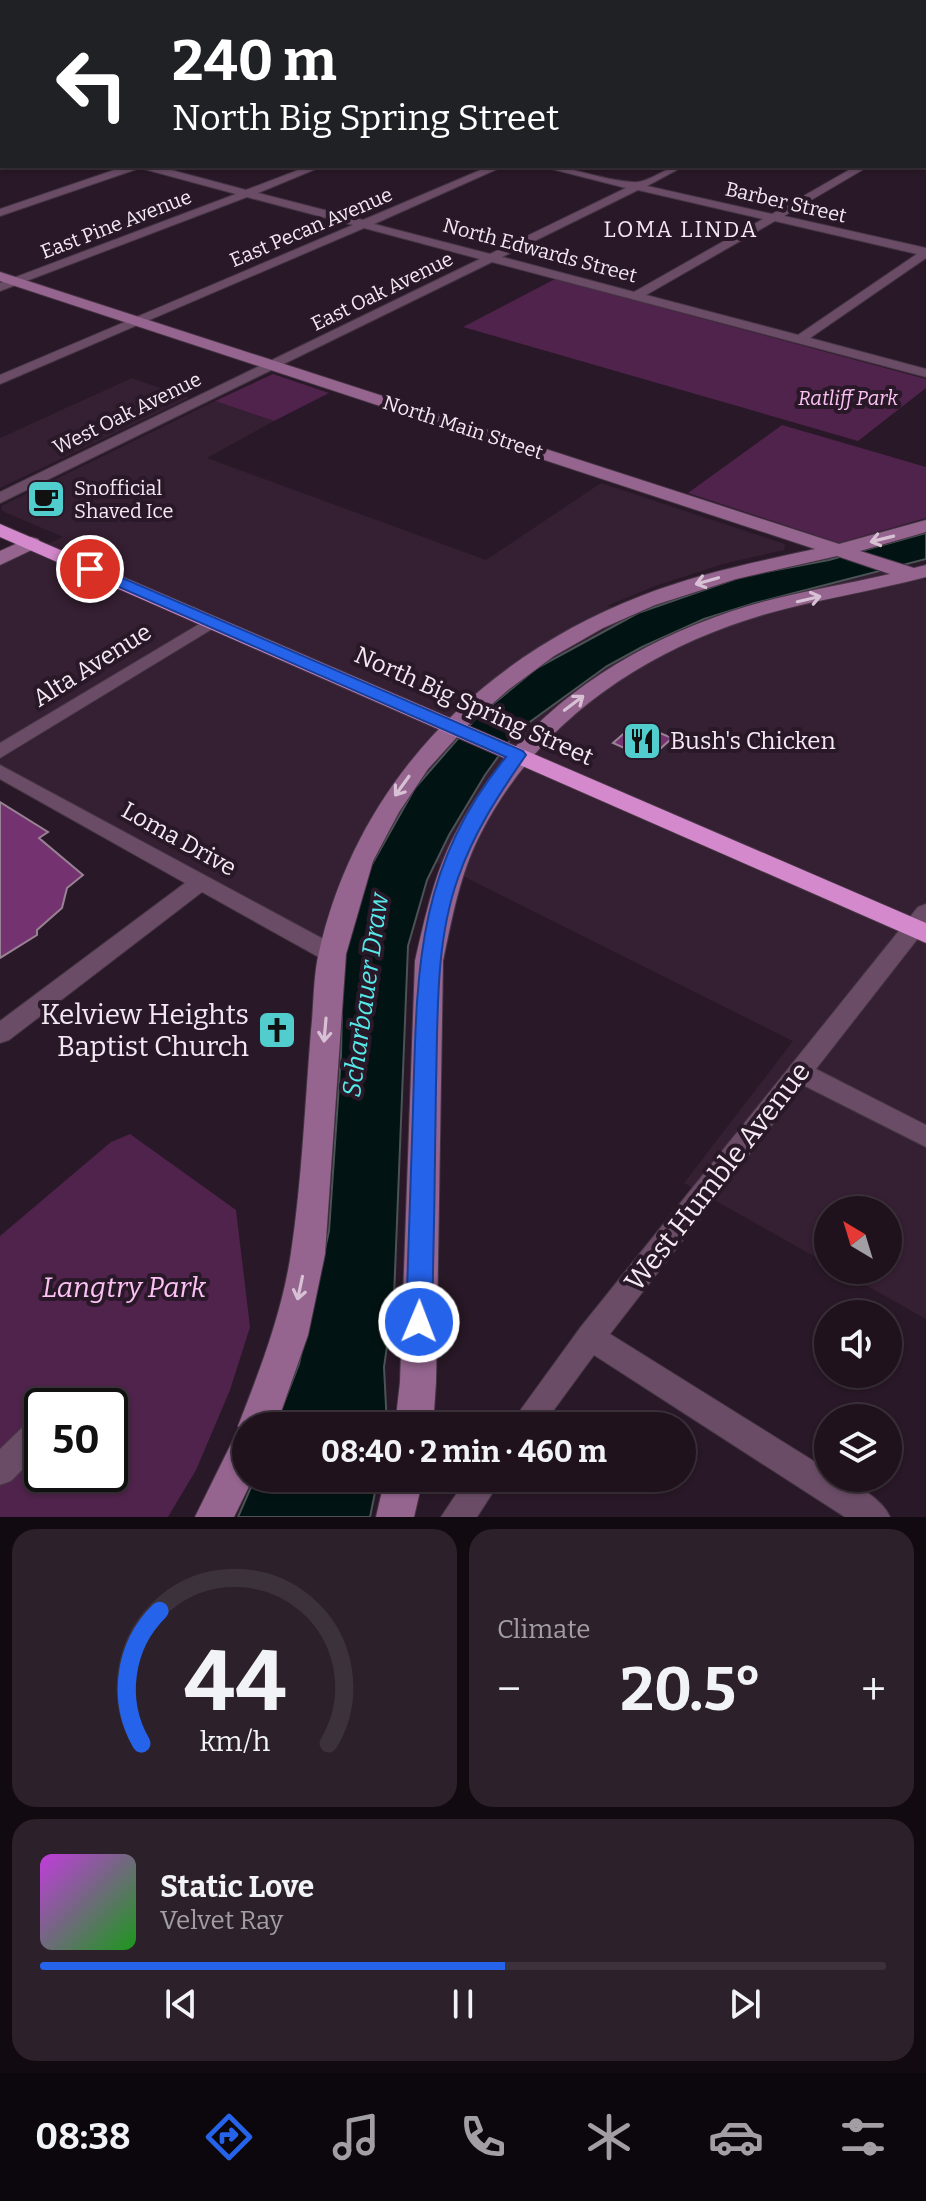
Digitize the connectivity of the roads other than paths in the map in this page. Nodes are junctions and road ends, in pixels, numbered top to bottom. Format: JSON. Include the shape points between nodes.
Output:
{"nodes":[{"id":1,"x":130,"y":168,"type":"edge"},
{"id":2,"x":152,"y":168,"type":"edge"},
{"id":3,"x":313,"y":168,"type":"edge"},
{"id":4,"x":494,"y":168,"type":"edge"},
{"id":5,"x":554,"y":168,"type":"edge"},
{"id":6,"x":675,"y":168,"type":"edge"},
{"id":7,"x":861,"y":168,"type":"edge"},
{"id":8,"x":637,"y":187,"type":"junction"},
{"id":9,"x":248,"y":193,"type":"junction"},
{"id":10,"x":0,"y":213,"type":"edge"},
{"id":11,"x":774,"y":218,"type":"junction"},
{"id":12,"x":364,"y":224,"type":"junction"},
{"id":13,"x":926,"y":253,"type":"edge"},
{"id":14,"x":492,"y":258,"type":"junction"},
{"id":15,"x":6,"y":281,"type":"edge"},
{"id":16,"x":634,"y":297,"type":"junction"},
{"id":17,"x":138,"y":321,"type":"junction"},
{"id":18,"x":799,"y":340,"type":"junction"},
{"id":19,"x":272,"y":365,"type":"junction"},
{"id":20,"x":926,"y":373,"type":"edge"},
{"id":21,"x":0,"y":380,"type":"edge"},
{"id":22,"x":0,"y":498,"type":"edge"},
{"id":23,"x":926,"y":526,"type":"edge"},
{"id":24,"x":0,"y":530,"type":"edge"},
{"id":25,"x":31,"y":543,"type":"junction"},
{"id":26,"x":837,"y":550,"type":"junction"},
{"id":27,"x":0,"y":559,"type":"edge"},
{"id":28,"x":921,"y":575,"type":"edge"},
{"id":29,"x":211,"y":622,"type":"junction"},
{"id":30,"x":452,"y":727,"type":"junction"},
{"id":31,"x":0,"y":752,"type":"edge"},
{"id":32,"x":517,"y":755,"type":"junction"},
{"id":33,"x":0,"y":771,"type":"edge"},
{"id":34,"x":202,"y":881,"type":"junction"},
{"id":35,"x":922,"y":925,"type":"edge"},
{"id":36,"x":332,"y":954,"type":"junction"},
{"id":37,"x":0,"y":1034,"type":"edge"},
{"id":38,"x":799,"y":1072,"type":"junction"},
{"id":39,"x":926,"y":1137,"type":"edge"},
{"id":40,"x":590,"y":1337,"type":"junction"},
{"id":41,"x":262,"y":1412,"type":"edge"},
{"id":42,"x":415,"y":1412,"type":"edge"},
{"id":43,"x":534,"y":1412,"type":"edge"},
{"id":44,"x":24,"y":1447,"type":"edge"},
{"id":45,"x":0,"y":1470,"type":"edge"},
{"id":46,"x":232,"y":1480,"type":"edge"},
{"id":47,"x":401,"y":1492,"type":"edge"},
{"id":48,"x":476,"y":1492,"type":"edge"},
{"id":49,"x":214,"y":1517,"type":"edge"},
{"id":50,"x":395,"y":1517,"type":"edge"},
{"id":51,"x":457,"y":1517,"type":"edge"},
{"id":52,"x":874,"y":1517,"type":"edge"}],
"edges":[{"from":1,"to":10,"type":"street"},
{"from":2,"to":9,"type":"street","name":"North Edwards Street"},
{"from":3,"to":9,"type":"street","name":"East Pine Avenue"},
{"from":4,"to":12,"type":"street","name":"East Pecan Avenue"},
{"from":5,"to":8,"type":"street","name":"Barber Street"},
{"from":6,"to":8,"type":"street","name":"East Oak Avenue"},
{"from":7,"to":11,"type":"street"},
{"from":8,"to":11,"type":"street","name":"Barber Street"},
{"from":8,"to":14,"type":"street","name":"East Oak Avenue"},
{"from":9,"to":12,"type":"street","name":"North Edwards Street"},
{"from":9,"to":15,"type":"street","name":"East Pine Avenue"},
{"from":11,"to":13,"type":"street","name":"Barber Street"},
{"from":11,"to":16,"type":"street"},
{"from":12,"to":14,"type":"street","name":"North Edwards Street"},
{"from":12,"to":17,"type":"street","name":"East Pecan Avenue"},
{"from":13,"to":18,"type":"street"},
{"from":14,"to":16,"type":"street","name":"North Edwards Street"},
{"from":14,"to":19,"type":"street","name":"East Oak Avenue"},
{"from":15,"to":17,"type":"main road","name":"North Main Street"},
{"from":16,"to":18,"type":"street","name":"North Edwards Street"},
{"from":17,"to":19,"type":"main road","name":"North Main Street"},
{"from":17,"to":21,"type":"street","name":"East Pecan Avenue"},
{"from":18,"to":20,"type":"street","name":"North Edwards Street"},
{"from":19,"to":22,"type":"street","name":"West Oak Avenue"},
{"from":19,"to":26,"type":"main road","name":"North Main Street"},
{"from":23,"to":26,"type":"main road","one_way":true},
{"from":24,"to":25,"type":"highway","name":"North Big Spring Street"},
{"from":25,"to":27,"type":"main road"},
{"from":25,"to":29,"type":"highway","name":"North Big Spring Street"},
{"from":26,"to":28,"type":"main road","name":"North Main Street"},
{"from":26,"to":30,"type":"main road","one_way":true,"via":[[712,579],[615,614],[529,664]]},
{"from":32,"to":28,"type":"main road","one_way":true,"via":[[595,687],[679,639],[754,612]]},
{"from":29,"to":30,"type":"highway","name":"North Big Spring Street"},
{"from":29,"to":31,"type":"street","name":"Alta Avenue"},
{"from":30,"to":32,"type":"highway","name":"North Big Spring Street"},
{"from":30,"to":36,"type":"main road","one_way":true,"via":[[416,766],[375,830],[353,876]]},
{"from":32,"to":35,"type":"highway","name":"North Big Spring Street"},
{"from":32,"to":42,"type":"main road","via":[[466,834],[434,928],[427,994]]},
{"from":33,"to":34,"type":"street","name":"Loma Drive"},
{"from":34,"to":36,"type":"street","name":"Loma Drive"},
{"from":34,"to":37,"type":"street"},
{"from":35,"to":38,"type":"street","name":"West Humble Avenue"},
{"from":36,"to":41,"type":"main road","one_way":true,"via":[[308,1254],[290,1335]]},
{"from":38,"to":39,"type":"street"},
{"from":38,"to":40,"type":"street","name":"West Humble Avenue"},
{"from":40,"to":43,"type":"street","name":"West Humble Avenue"},
{"from":40,"to":52,"type":"street"},
{"from":44,"to":45,"type":"street"},
{"from":46,"to":49,"type":"main road"},
{"from":47,"to":50,"type":"main road"},
{"from":48,"to":51,"type":"street"}]}
